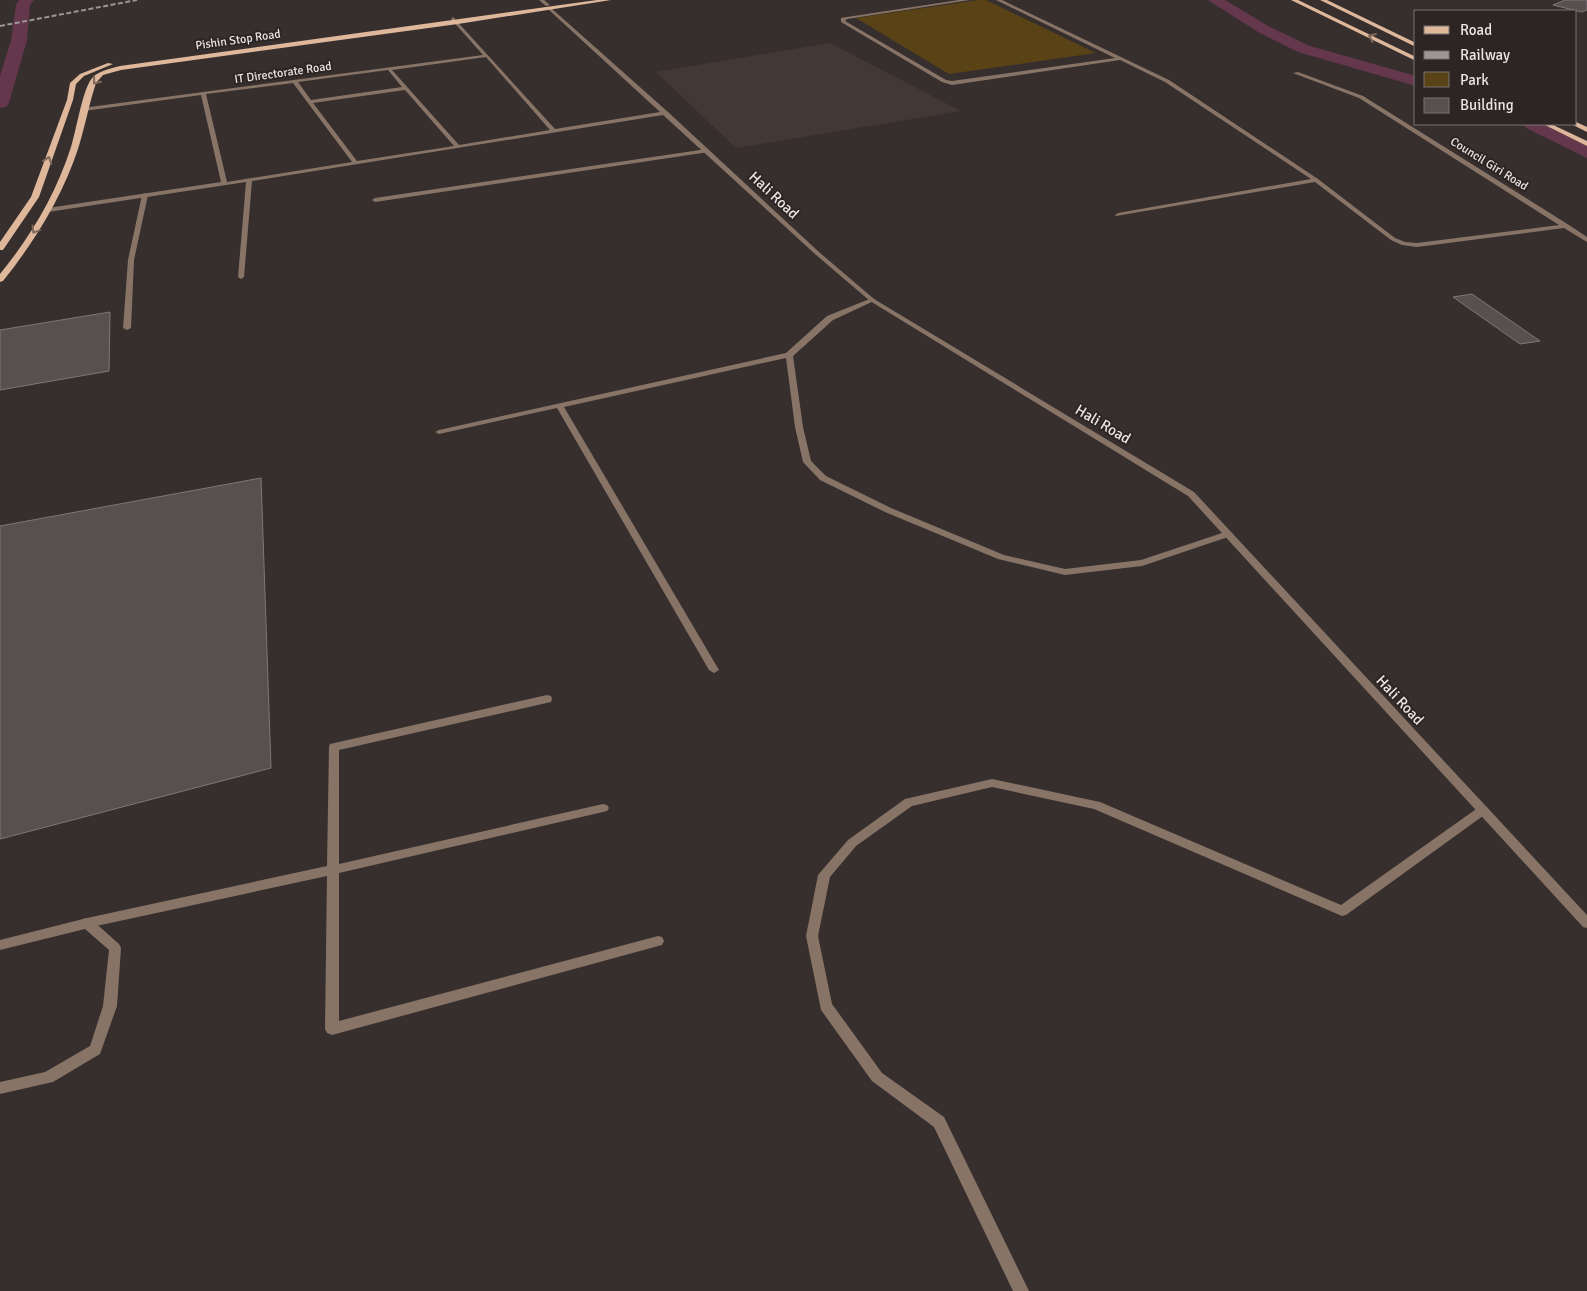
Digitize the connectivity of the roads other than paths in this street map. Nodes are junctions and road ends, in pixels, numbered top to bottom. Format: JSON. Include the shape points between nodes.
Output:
{"nodes":[{"id":1,"x":541,"y":0,"type":"edge"},
{"id":2,"x":583,"y":0,"type":"edge"},
{"id":3,"x":608,"y":0,"type":"edge"},
{"id":4,"x":968,"y":0,"type":"edge"},
{"id":5,"x":998,"y":0,"type":"edge"},
{"id":6,"x":1323,"y":0,"type":"edge"},
{"id":7,"x":1333,"y":0,"type":"edge"},
{"id":8,"x":1297,"y":1,"type":"edge"},
{"id":9,"x":550,"y":7,"type":"junction"},
{"id":10,"x":1338,"y":7,"type":"junction"},
{"id":11,"x":456,"y":20,"type":"junction"},
{"id":12,"x":1414,"y":44,"type":"edge"},
{"id":13,"x":485,"y":56,"type":"junction"},
{"id":14,"x":1414,"y":57,"type":"edge"},
{"id":15,"x":1120,"y":59,"type":"junction"},
{"id":16,"x":389,"y":69,"type":"junction"},
{"id":17,"x":1296,"y":73,"type":"dead end"},
{"id":18,"x":295,"y":82,"type":"junction"},
{"id":19,"x":406,"y":88,"type":"junction"},
{"id":20,"x":203,"y":94,"type":"junction"},
{"id":21,"x":309,"y":102,"type":"junction"},
{"id":22,"x":84,"y":109,"type":"junction"},
{"id":23,"x":666,"y":113,"type":"junction"},
{"id":24,"x":1548,"y":125,"type":"edge"},
{"id":25,"x":554,"y":131,"type":"junction"},
{"id":26,"x":1587,"y":144,"type":"edge"},
{"id":27,"x":458,"y":147,"type":"junction"},
{"id":28,"x":707,"y":151,"type":"junction"},
{"id":29,"x":355,"y":163,"type":"junction"},
{"id":30,"x":248,"y":180,"type":"junction"},
{"id":31,"x":1316,"y":180,"type":"junction"},
{"id":32,"x":224,"y":183,"type":"junction"},
{"id":33,"x":145,"y":195,"type":"junction"},
{"id":34,"x":374,"y":200,"type":"dead end"},
{"id":35,"x":48,"y":210,"type":"junction"},
{"id":36,"x":1118,"y":215,"type":"dead end"},
{"id":37,"x":1567,"y":226,"type":"junction"},
{"id":38,"x":1587,"y":240,"type":"edge"},
{"id":39,"x":0,"y":248,"type":"edge"},
{"id":40,"x":242,"y":277,"type":"dead end"},
{"id":41,"x":0,"y":279,"type":"edge"},
{"id":42,"x":872,"y":300,"type":"junction"},
{"id":43,"x":127,"y":328,"type":"dead end"},
{"id":44,"x":789,"y":355,"type":"junction"},
{"id":45,"x":559,"y":405,"type":"junction"},
{"id":46,"x":439,"y":432,"type":"dead end"},
{"id":47,"x":1228,"y":534,"type":"junction"},
{"id":48,"x":714,"y":670,"type":"dead end"},
{"id":49,"x":547,"y":699,"type":"dead end"},
{"id":50,"x":603,"y":808,"type":"dead end"},
{"id":51,"x":1482,"y":810,"type":"junction"},
{"id":52,"x":333,"y":870,"type":"junction"},
{"id":53,"x":87,"y":923,"type":"junction"},
{"id":54,"x":1587,"y":923,"type":"edge"},
{"id":55,"x":658,"y":941,"type":"dead end"},
{"id":56,"x":0,"y":945,"type":"edge"},
{"id":57,"x":0,"y":1088,"type":"edge"},
{"id":58,"x":1021,"y":1291,"type":"edge"}],
"edges":[{"from":1,"to":9,"type":"street","name":"Hali Road"},
{"from":2,"to":9,"type":"main road","name":"Pishin Stop Road"},
{"from":3,"to":9,"type":"main road","name":"Pishin Stop Road"},
{"from":4,"to":15,"type":"street","via":[[847,18],[842,22],[952,83]]},
{"from":5,"to":15,"type":"street"},
{"from":6,"to":10,"type":"main road"},
{"from":7,"to":10,"type":"main road"},
{"from":14,"to":8,"type":"main road","one_way":true},
{"from":9,"to":11,"type":"main road","name":"Pishin Stop Road"},
{"from":9,"to":23,"type":"street","name":"Hali Road"},
{"from":10,"to":12,"type":"main road"},
{"from":11,"to":13,"type":"street"},
{"from":11,"to":22,"type":"main road","name":"Pishin Stop Road","one_way":true,"via":[[120,68],[101,74],[93,82]]},
{"from":39,"to":11,"type":"main road","name":"Pishin Stop Road","one_way":true,"via":[[35,197],[70,100],[73,83],[82,75],[96,68],[127,61]]},
{"from":13,"to":16,"type":"street","name":"IT Directorate Road"},
{"from":13,"to":25,"type":"street"},
{"from":15,"to":31,"type":"street","via":[[1167,81]]},
{"from":16,"to":18,"type":"street","name":"IT Directorate Road"},
{"from":16,"to":19,"type":"street"},
{"from":17,"to":37,"type":"street","name":"Council Giri Road","via":[[1361,97]]},
{"from":18,"to":20,"type":"street","name":"IT Directorate Road"},
{"from":18,"to":21,"type":"street"},
{"from":19,"to":21,"type":"street"},
{"from":19,"to":27,"type":"street"},
{"from":20,"to":22,"type":"street","name":"IT Directorate Road"},
{"from":20,"to":32,"type":"street"},
{"from":21,"to":29,"type":"street"},
{"from":22,"to":35,"type":"main road","name":"Pishin Stop Road","via":[[74,150]]},
{"from":23,"to":25,"type":"street"},
{"from":23,"to":28,"type":"street","name":"Hali Road"},
{"from":24,"to":26,"type":"main road"},
{"from":25,"to":27,"type":"street"},
{"from":27,"to":29,"type":"street"},
{"from":28,"to":34,"type":"street"},
{"from":28,"to":42,"type":"street","name":"Hali Road"},
{"from":29,"to":30,"type":"street"},
{"from":30,"to":32,"type":"street"},
{"from":30,"to":40,"type":"street"},
{"from":31,"to":36,"type":"street"},
{"from":31,"to":37,"type":"street","via":[[1404,244]]},
{"from":32,"to":33,"type":"street"},
{"from":33,"to":35,"type":"street"},
{"from":33,"to":43,"type":"street","via":[[131,260]]},
{"from":35,"to":41,"type":"main road","name":"Pishin Stop Road","one_way":true,"via":[[20,256]]},
{"from":37,"to":38,"type":"street","name":"Council Giri Road"},
{"from":42,"to":44,"type":"street","via":[[830,318]]},
{"from":42,"to":47,"type":"street","name":"Hali Road","via":[[1191,494]]},
{"from":44,"to":45,"type":"street"},
{"from":44,"to":47,"type":"street","via":[[807,462],[823,478],[888,510],[1001,558],[1065,572],[1142,563]]},
{"from":45,"to":46,"type":"street"},
{"from":45,"to":48,"type":"street"},
{"from":47,"to":51,"type":"street","name":"Hali Road"},
{"from":49,"to":52,"type":"street","via":[[334,747]]},
{"from":50,"to":52,"type":"street"},
{"from":51,"to":54,"type":"street","name":"Hali Road"},
{"from":51,"to":58,"type":"street","via":[[1342,911],[1096,805],[992,784],[909,802],[852,843],[824,875],[812,936],[826,1006],[878,1077],[939,1122]]},
{"from":52,"to":53,"type":"street"},
{"from":52,"to":55,"type":"street","via":[[332,1029]]},
{"from":53,"to":56,"type":"street"},
{"from":53,"to":57,"type":"street","via":[[115,948],[110,1006],[95,1050],[48,1078]]}]}
